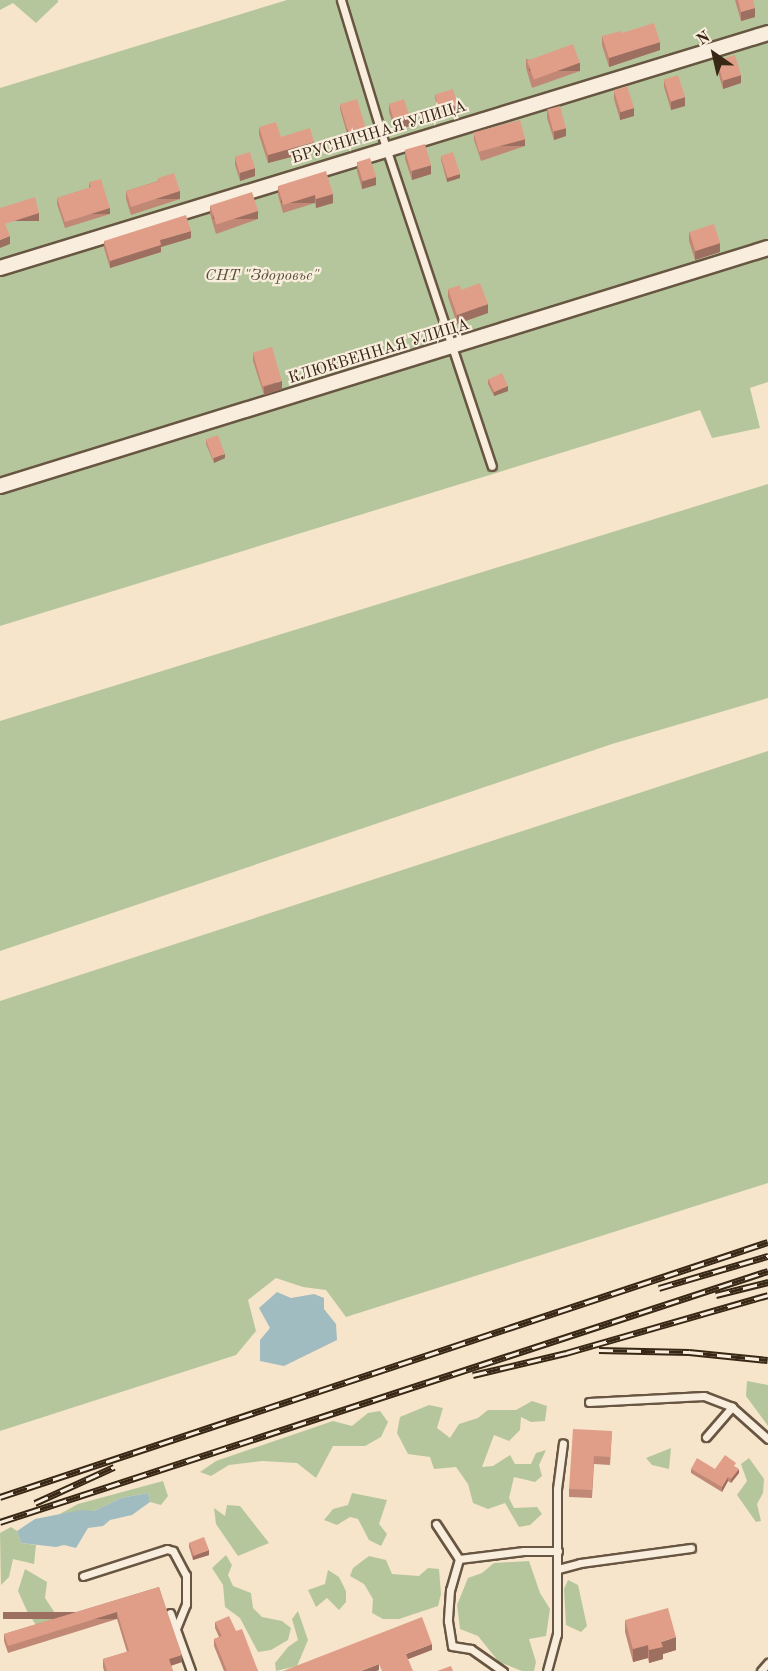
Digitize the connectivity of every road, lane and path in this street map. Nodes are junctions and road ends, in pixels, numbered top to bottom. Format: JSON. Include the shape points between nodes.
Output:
{"nodes":[{"id":1,"x":341,"y":0,"type":"edge"},
{"id":2,"x":768,"y":33,"type":"edge"},
{"id":3,"x":386,"y":148,"type":"junction"},
{"id":4,"x":768,"y":248,"type":"edge"},
{"id":5,"x":0,"y":268,"type":"edge"},
{"id":6,"x":451,"y":347,"type":"junction"},
{"id":7,"x":492,"y":466,"type":"dead end"},
{"id":8,"x":0,"y":486,"type":"edge"},
{"id":9,"x":589,"y":1402,"type":"dead end"},
{"id":10,"x":732,"y":1407,"type":"junction"},
{"id":11,"x":706,"y":1437,"type":"dead end"},
{"id":12,"x":768,"y":1439,"type":"edge"},
{"id":13,"x":563,"y":1443,"type":"dead end"},
{"id":14,"x":436,"y":1524,"type":"dead end"},
{"id":15,"x":691,"y":1548,"type":"dead end"},
{"id":16,"x":558,"y":1551,"type":"junction"},
{"id":17,"x":459,"y":1559,"type":"junction"},
{"id":18,"x":558,"y":1569,"type":"junction"},
{"id":19,"x":83,"y":1576,"type":"dead end"},
{"id":20,"x":170,"y":1613,"type":"edge"},
{"id":21,"x":176,"y":1629,"type":"junction"},
{"id":22,"x":768,"y":1663,"type":"edge"},
{"id":23,"x":191,"y":1671,"type":"edge"},
{"id":24,"x":503,"y":1671,"type":"edge"},
{"id":25,"x":548,"y":1671,"type":"edge"},
{"id":26,"x":761,"y":1671,"type":"edge"}],
"edges":[{"from":1,"to":3,"type":"lane"},
{"from":2,"to":3,"type":"street","name":"БРУСНИЧНАЯ УЛИЦА"},
{"from":3,"to":5,"type":"street","name":"БРУСНИЧНАЯ УЛИЦА"},
{"from":3,"to":6,"type":"lane"},
{"from":4,"to":6,"type":"street","name":"КЛЮКВЕННАЯ УЛИЦА"},
{"from":6,"to":7,"type":"lane"},
{"from":6,"to":8,"type":"street","name":"КЛЮКВЕННАЯ УЛИЦА"},
{"from":9,"to":10,"type":"lane","via":[[704,1396]]},
{"from":10,"to":11,"type":"lane"},
{"from":10,"to":12,"type":"lane"},
{"from":13,"to":16,"type":"lane","via":[[557,1489]]},
{"from":14,"to":17,"type":"lane"},
{"from":15,"to":18,"type":"lane"},
{"from":16,"to":17,"type":"lane"},
{"from":16,"to":18,"type":"lane"},
{"from":17,"to":24,"type":"lane","via":[[450,1590],[448,1621],[452,1646],[471,1649]]},
{"from":18,"to":25,"type":"lane","via":[[557,1634]]},
{"from":19,"to":21,"type":"lane","via":[[167,1549],[173,1551],[186,1575],[186,1604]]},
{"from":20,"to":21,"type":"lane"},
{"from":21,"to":23,"type":"lane"},
{"from":22,"to":26,"type":"lane"}]}
